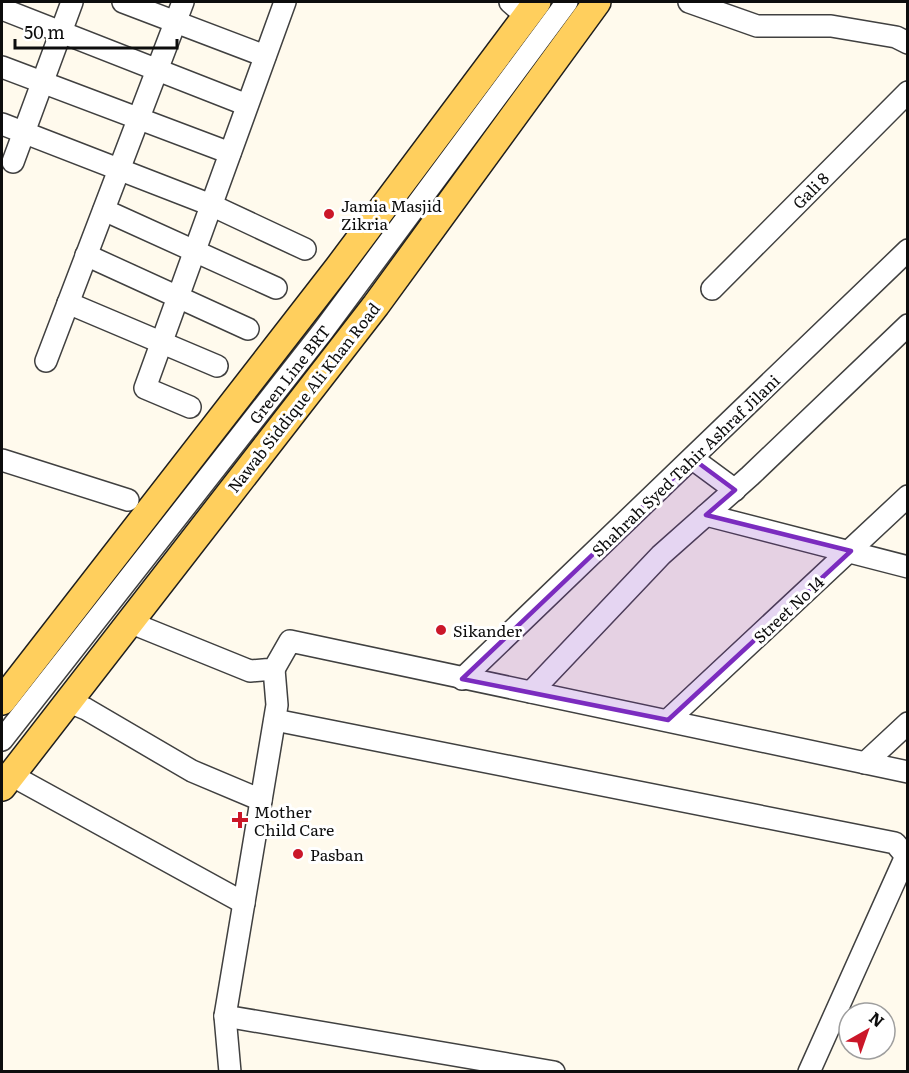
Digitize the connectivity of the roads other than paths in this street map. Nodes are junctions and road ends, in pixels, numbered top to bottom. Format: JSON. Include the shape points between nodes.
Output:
{"nodes":[{"id":1,"x":72,"y":2,"type":"edge"},
{"id":2,"x":123,"y":2,"type":"edge"},
{"id":3,"x":285,"y":2,"type":"edge"},
{"id":4,"x":567,"y":2,"type":"edge"},
{"id":5,"x":597,"y":2,"type":"edge"},
{"id":6,"x":689,"y":2,"type":"edge"},
{"id":7,"x":524,"y":6,"type":"edge"},
{"id":8,"x":2,"y":9,"type":"edge"},
{"id":9,"x":179,"y":11,"type":"edge"},
{"id":10,"x":61,"y":32,"type":"junction"},
{"id":11,"x":908,"y":43,"type":"edge"},
{"id":12,"x":266,"y":56,"type":"junction"},
{"id":13,"x":2,"y":67,"type":"edge"},
{"id":14,"x":157,"y":70,"type":"junction"},
{"id":15,"x":42,"y":82,"type":"junction"},
{"id":16,"x":908,"y":92,"type":"edge"},
{"id":17,"x":247,"y":105,"type":"junction"},
{"id":18,"x":139,"y":118,"type":"junction"},
{"id":19,"x":2,"y":124,"type":"edge"},
{"id":20,"x":24,"y":132,"type":"junction"},
{"id":21,"x":230,"y":153,"type":"junction"},
{"id":22,"x":13,"y":162,"type":"dead end"},
{"id":23,"x":119,"y":169,"type":"junction"},
{"id":24,"x":211,"y":205,"type":"junction"},
{"id":25,"x":104,"y":210,"type":"junction"},
{"id":26,"x":305,"y":249,"type":"dead end"},
{"id":27,"x":908,"y":250,"type":"edge"},
{"id":28,"x":194,"y":251,"type":"junction"},
{"id":29,"x":86,"y":255,"type":"junction"},
{"id":30,"x":276,"y":288,"type":"dead end"},
{"id":31,"x":712,"y":289,"type":"dead end"},
{"id":32,"x":178,"y":297,"type":"junction"},
{"id":33,"x":68,"y":303,"type":"junction"},
{"id":34,"x":908,"y":325,"type":"edge"},
{"id":35,"x":248,"y":329,"type":"dead end"},
{"id":36,"x":161,"y":342,"type":"junction"},
{"id":37,"x":46,"y":361,"type":"dead end"},
{"id":38,"x":217,"y":366,"type":"dead end"},
{"id":39,"x":190,"y":407,"type":"dead end"},
{"id":40,"x":693,"y":459,"type":"junction"},
{"id":41,"x":2,"y":460,"type":"edge"},
{"id":42,"x":735,"y":489,"type":"junction"},
{"id":43,"x":908,"y":496,"type":"edge"},
{"id":44,"x":128,"y":500,"type":"dead end"},
{"id":45,"x":706,"y":515,"type":"junction"},
{"id":46,"x":851,"y":551,"type":"junction"},
{"id":47,"x":908,"y":567,"type":"edge"},
{"id":48,"x":129,"y":622,"type":"junction"},
{"id":49,"x":274,"y":669,"type":"junction"},
{"id":50,"x":11,"y":674,"type":"edge"},
{"id":51,"x":462,"y":679,"type":"junction"},
{"id":52,"x":531,"y":693,"type":"junction"},
{"id":53,"x":2,"y":701,"type":"edge"},
{"id":54,"x":68,"y":701,"type":"junction"},
{"id":55,"x":275,"y":720,"type":"junction"},
{"id":56,"x":668,"y":720,"type":"junction"},
{"id":57,"x":908,"y":723,"type":"edge"},
{"id":58,"x":2,"y":740,"type":"edge"},
{"id":59,"x":865,"y":763,"type":"junction"},
{"id":60,"x":908,"y":772,"type":"edge"},
{"id":61,"x":6,"y":781,"type":"edge"},
{"id":62,"x":261,"y":800,"type":"junction"},
{"id":63,"x":907,"y":856,"type":"edge"},
{"id":64,"x":244,"y":903,"type":"junction"},
{"id":65,"x":225,"y":1016,"type":"junction"},
{"id":66,"x":230,"y":1071,"type":"edge"},
{"id":67,"x":554,"y":1071,"type":"edge"},
{"id":68,"x":809,"y":1071,"type":"edge"}],
"edges":[{"from":1,"to":10,"type":"street"},
{"from":2,"to":9,"type":"street"},
{"from":3,"to":12,"type":"street"},
{"from":4,"to":58,"type":"street","name":"Green Line BRT","via":[[323,331]]},
{"from":5,"to":48,"type":"main road","name":"Nawab Siddique Ali Khan Road","via":[[376,305]]},
{"from":6,"to":11,"type":"street","via":[[757,26],[831,26],[896,37]]},
{"from":7,"to":50,"type":"main road","via":[[338,268]]},
{"from":8,"to":10,"type":"street"},
{"from":9,"to":12,"type":"street"},
{"from":9,"to":14,"type":"street"},
{"from":10,"to":14,"type":"street"},
{"from":10,"to":15,"type":"street"},
{"from":12,"to":17,"type":"street"},
{"from":13,"to":15,"type":"street"},
{"from":14,"to":17,"type":"street"},
{"from":14,"to":18,"type":"street"},
{"from":15,"to":18,"type":"street"},
{"from":15,"to":20,"type":"street"},
{"from":16,"to":31,"type":"street","name":"Gali 8"},
{"from":17,"to":21,"type":"street"},
{"from":18,"to":21,"type":"street"},
{"from":18,"to":23,"type":"street"},
{"from":19,"to":20,"type":"street"},
{"from":20,"to":22,"type":"street"},
{"from":20,"to":23,"type":"street"},
{"from":21,"to":24,"type":"street"},
{"from":23,"to":24,"type":"street"},
{"from":23,"to":25,"type":"street"},
{"from":24,"to":26,"type":"street"},
{"from":24,"to":28,"type":"street"},
{"from":25,"to":28,"type":"street"},
{"from":25,"to":29,"type":"street"},
{"from":27,"to":40,"type":"street","name":"Shahrah Syed Tahir Ashraf Jilani"},
{"from":28,"to":30,"type":"street"},
{"from":28,"to":32,"type":"street"},
{"from":29,"to":32,"type":"street"},
{"from":29,"to":33,"type":"street"},
{"from":32,"to":35,"type":"street"},
{"from":32,"to":36,"type":"street"},
{"from":33,"to":36,"type":"street"},
{"from":33,"to":37,"type":"street"},
{"from":34,"to":42,"type":"street"},
{"from":36,"to":38,"type":"street"},
{"from":36,"to":39,"type":"street","via":[[145,388]]},
{"from":40,"to":42,"type":"street"},
{"from":40,"to":51,"type":"street","name":"Shahrah Syed Tahir Ashraf Jilani"},
{"from":41,"to":44,"type":"street"},
{"from":42,"to":45,"type":"street"},
{"from":43,"to":46,"type":"street","name":"Street No 14"},
{"from":45,"to":46,"type":"street"},
{"from":45,"to":52,"type":"street","via":[[661,555]]},
{"from":46,"to":47,"type":"street"},
{"from":46,"to":56,"type":"street","name":"Street No 14"},
{"from":48,"to":49,"type":"street","via":[[250,671]]},
{"from":48,"to":54,"type":"main road","name":"Nawab Siddique Ali Khan Road"},
{"from":49,"to":51,"type":"street","via":[[290,641]]},
{"from":49,"to":55,"type":"street"},
{"from":50,"to":53,"type":"main road"},
{"from":51,"to":52,"type":"street"},
{"from":52,"to":56,"type":"street"},
{"from":54,"to":61,"type":"main road","name":"Nawab Siddique Ali Khan Road"},
{"from":54,"to":62,"type":"street","via":[[192,771]]},
{"from":55,"to":62,"type":"street"},
{"from":55,"to":63,"type":"street","via":[[895,843]]},
{"from":56,"to":59,"type":"street"},
{"from":57,"to":59,"type":"street"},
{"from":59,"to":60,"type":"street"},
{"from":61,"to":64,"type":"street"},
{"from":62,"to":64,"type":"street"},
{"from":63,"to":68,"type":"street"},
{"from":64,"to":65,"type":"street"},
{"from":65,"to":66,"type":"street"},
{"from":65,"to":67,"type":"street"}]}
